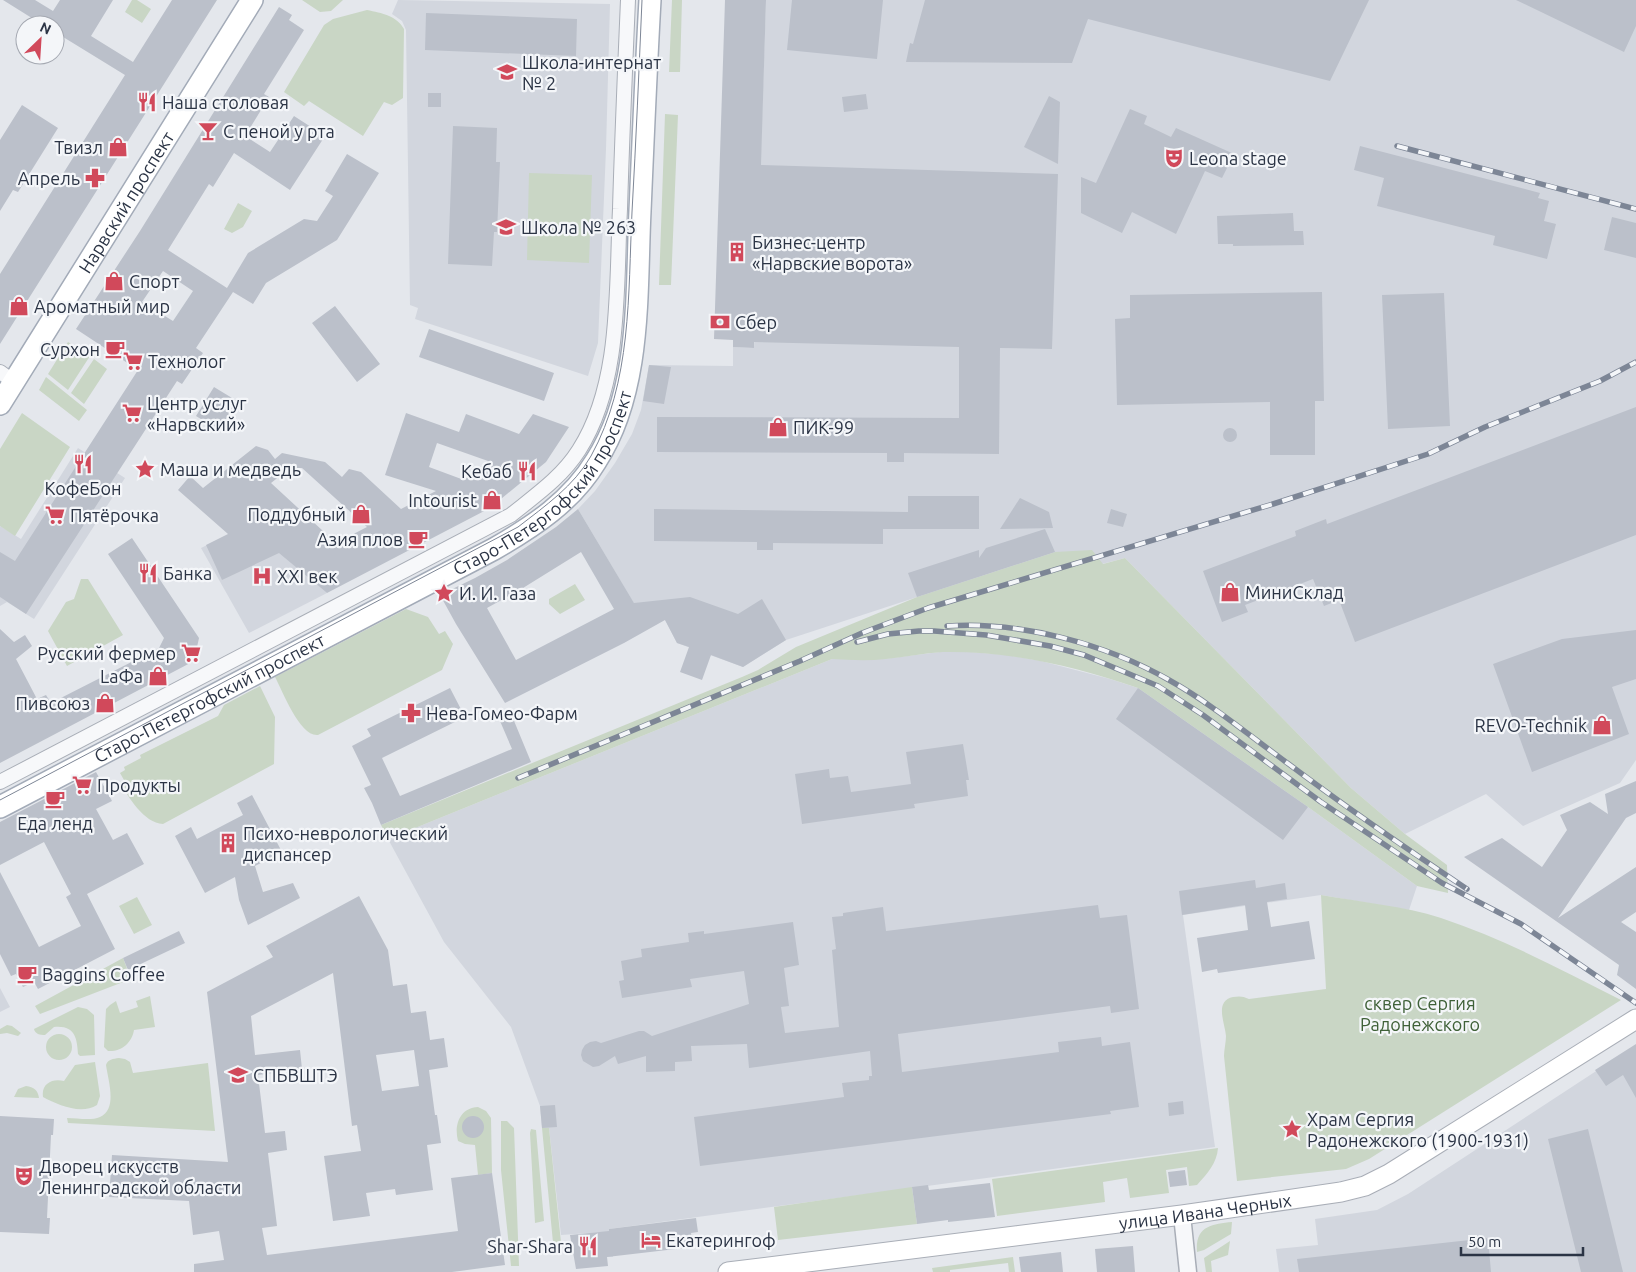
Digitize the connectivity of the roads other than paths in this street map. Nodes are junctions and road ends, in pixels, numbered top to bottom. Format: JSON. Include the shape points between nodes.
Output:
{"nodes":[{"id":1,"x":252,"y":0,"type":"edge"},
{"id":2,"x":628,"y":0,"type":"edge"},
{"id":3,"x":650,"y":0,"type":"edge"},
{"id":4,"x":7,"y":377,"type":"edge"},
{"id":5,"x":0,"y":404,"type":"edge"},
{"id":6,"x":0,"y":782,"type":"edge"},
{"id":7,"x":0,"y":807,"type":"edge"},
{"id":8,"x":1636,"y":1019,"type":"edge"},
{"id":9,"x":1182,"y":1215,"type":"junction"},
{"id":10,"x":728,"y":1272,"type":"edge"},
{"id":11,"x":1188,"y":1272,"type":"edge"}],
"edges":[{"from":1,"to":4,"type":"main road","name":"Нарвский проспект"},
{"from":2,"to":6,"type":"street","name":"Старо-Петергофский проспект","via":[[611,362],[601,403],[590,430],[565,469],[511,515]]},
{"from":3,"to":7,"type":"main road","name":"Старо-Петергофский проспект","via":[[631,366],[608,440],[582,481],[547,515],[494,549]]},
{"from":4,"to":5,"type":"main road","name":"Нарвский проспект"},
{"from":8,"to":9,"type":"main road","name":"улица Ивана Черных","via":[[1365,1186]]},
{"from":9,"to":10,"type":"main road","name":"улица Ивана Черных"},
{"from":9,"to":11,"type":"street"}]}
